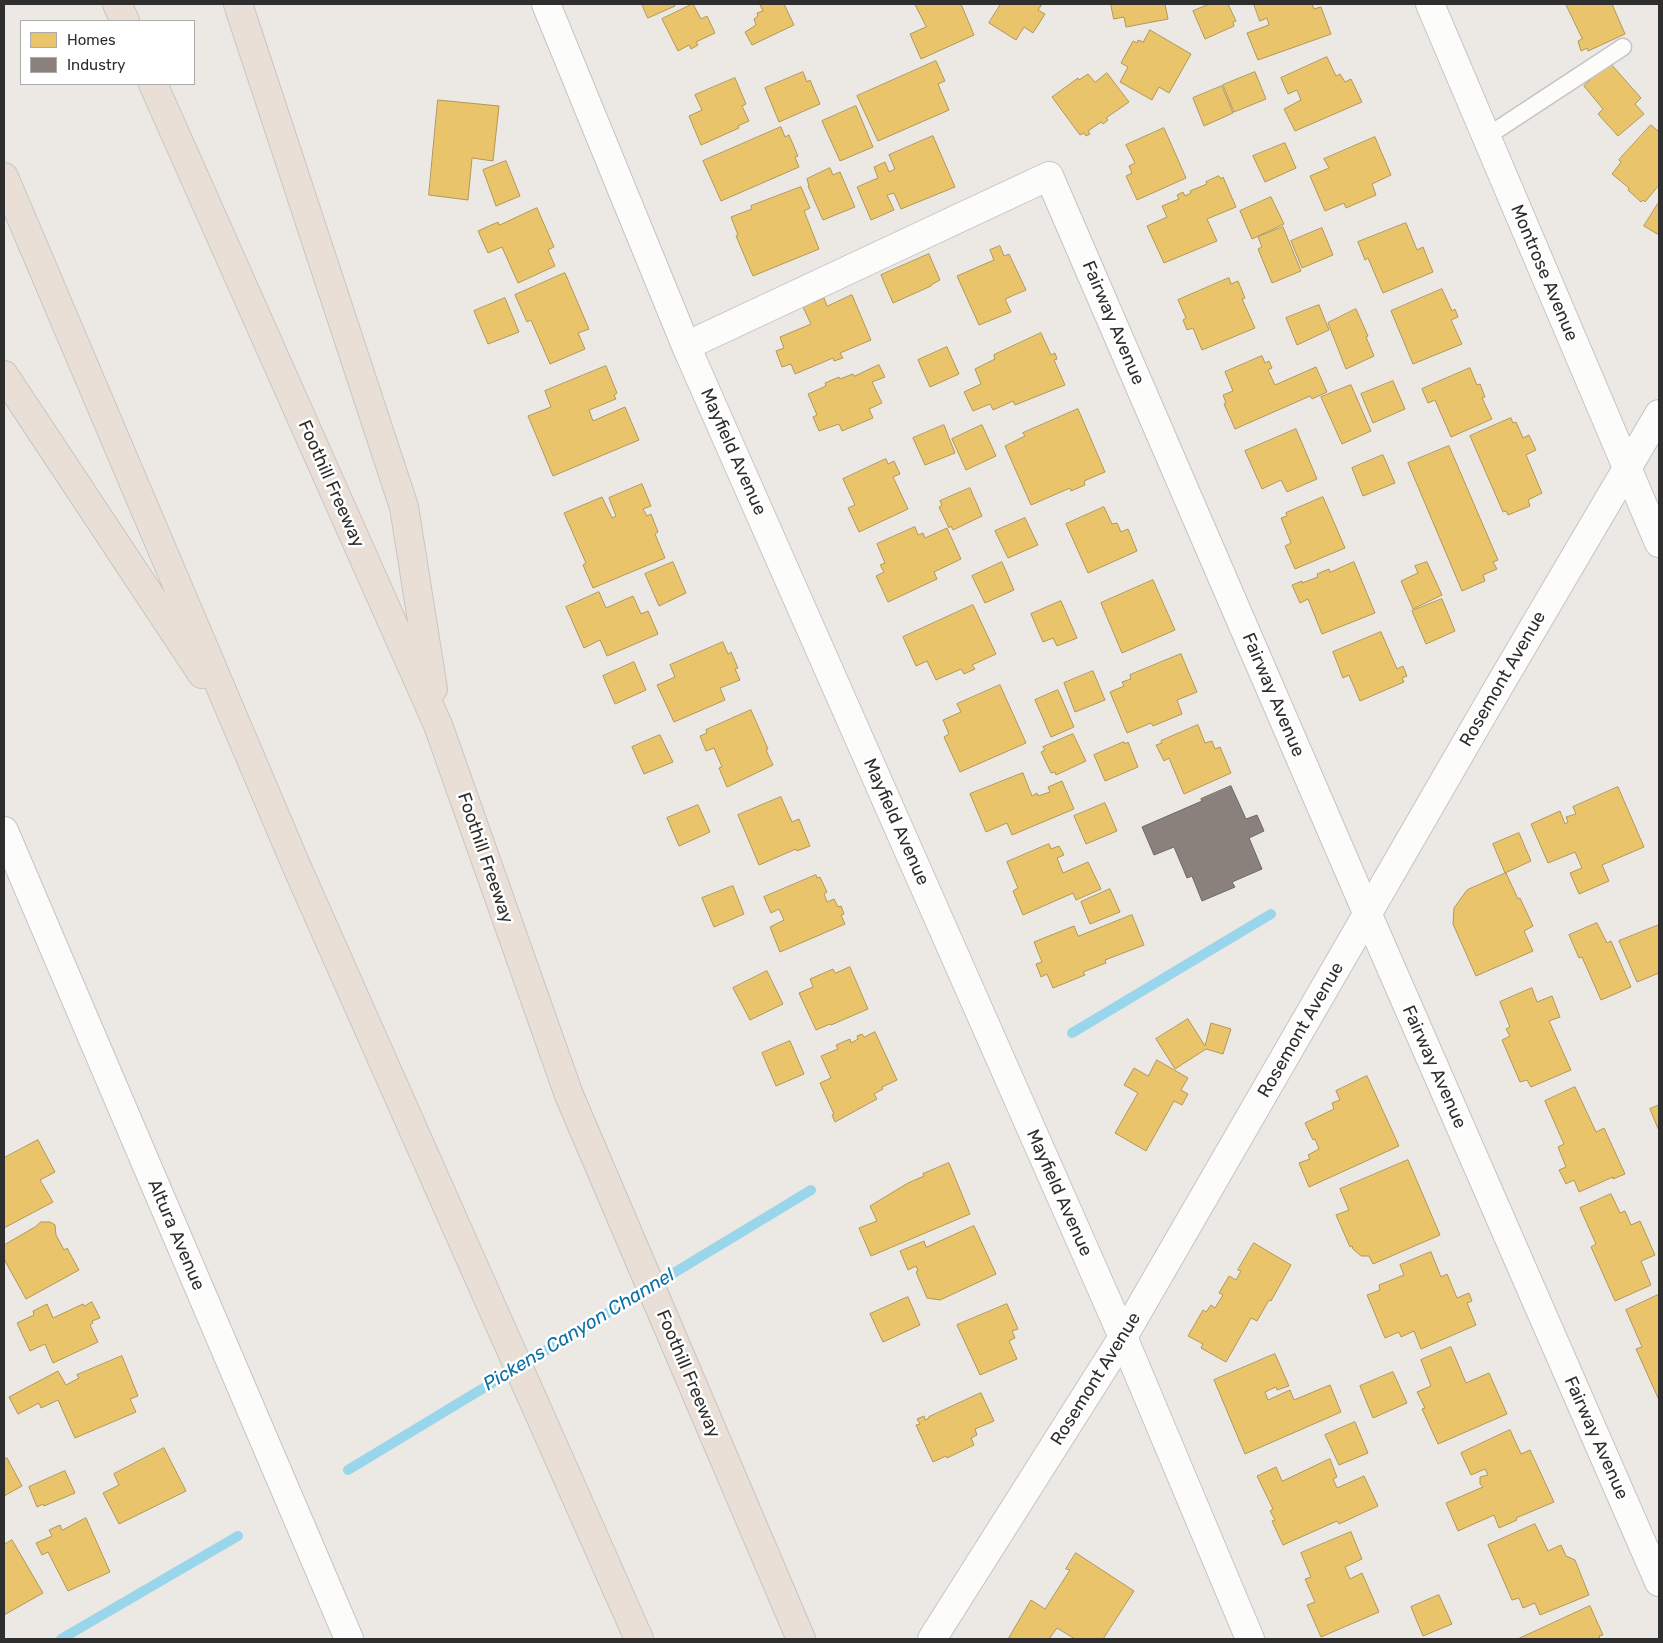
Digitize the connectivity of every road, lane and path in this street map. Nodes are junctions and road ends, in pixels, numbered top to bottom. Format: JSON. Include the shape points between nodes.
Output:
{"nodes":[{"id":1,"x":117,"y":4,"type":"edge"},
{"id":2,"x":238,"y":4,"type":"edge"},
{"id":3,"x":546,"y":4,"type":"edge"},
{"id":4,"x":1430,"y":4,"type":"edge"},
{"id":5,"x":125,"y":20,"type":"edge"},
{"id":6,"x":1622,"y":47,"type":"dead end"},
{"id":7,"x":153,"y":85,"type":"edge"},
{"id":8,"x":1486,"y":137,"type":"junction"},
{"id":9,"x":4,"y":177,"type":"edge"},
{"id":10,"x":686,"y":346,"type":"junction"},
{"id":11,"x":4,"y":375,"type":"edge"},
{"id":12,"x":1659,"y":414,"type":"edge"},
{"id":13,"x":1627,"y":469,"type":"junction"},
{"id":14,"x":1659,"y":543,"type":"edge"},
{"id":15,"x":438,"y":725,"type":"junction"},
{"id":16,"x":239,"y":730,"type":"junction"},
{"id":17,"x":4,"y":831,"type":"edge"},
{"id":18,"x":1368,"y":915,"type":"junction"},
{"id":19,"x":1123,"y":1337,"type":"junction"},
{"id":20,"x":1659,"y":1582,"type":"edge"},
{"id":21,"x":349,"y":1639,"type":"edge"},
{"id":22,"x":639,"y":1639,"type":"edge"},
{"id":23,"x":801,"y":1639,"type":"edge"},
{"id":24,"x":932,"y":1639,"type":"edge"},
{"id":25,"x":1250,"y":1639,"type":"edge"}],
"edges":[{"from":1,"to":5,"type":"highway"},
{"from":2,"to":15,"type":"highway","via":[[404,507]]},
{"from":3,"to":10,"type":"street","name":"Mayfield Avenue"},
{"from":4,"to":8,"type":"street","name":"Montrose Avenue"},
{"from":6,"to":8,"type":"lane"},
{"from":7,"to":15,"type":"highway","name":"Foothill Freeway"},
{"from":8,"to":13,"type":"street","name":"Montrose Avenue"},
{"from":9,"to":16,"type":"highway"},
{"from":10,"to":18,"type":"street","name":"Fairway Avenue","via":[[1049,176]]},
{"from":10,"to":19,"type":"street","name":"Mayfield Avenue"},
{"from":11,"to":16,"type":"highway"},
{"from":12,"to":13,"type":"street","name":"Rosemont Avenue"},
{"from":13,"to":14,"type":"street","name":"Montrose Avenue"},
{"from":13,"to":18,"type":"street","name":"Rosemont Avenue"},
{"from":15,"to":23,"type":"highway","name":"Foothill Freeway","via":[[569,1095]]},
{"from":16,"to":22,"type":"highway","via":[[304,884]]},
{"from":17,"to":21,"type":"street","name":"Altura Avenue"},
{"from":18,"to":19,"type":"street","name":"Rosemont Avenue"},
{"from":18,"to":20,"type":"street","name":"Fairway Avenue"},
{"from":19,"to":24,"type":"street","name":"Rosemont Avenue"},
{"from":19,"to":25,"type":"street","name":"Mayfield Avenue"}]}
